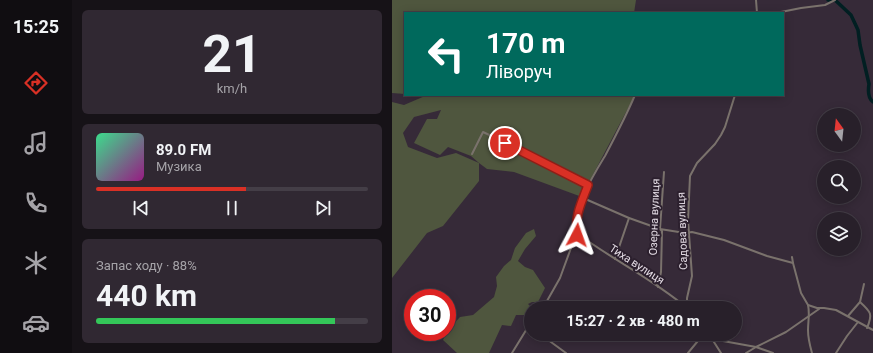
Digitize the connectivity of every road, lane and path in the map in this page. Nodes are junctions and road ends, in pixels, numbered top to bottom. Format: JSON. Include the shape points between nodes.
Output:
{"nodes":[{"id":1,"x":756,"y":0,"type":"edge"},
{"id":2,"x":835,"y":0,"type":"edge"},
{"id":3,"x":757,"y":12,"type":"edge"},
{"id":4,"x":781,"y":12,"type":"edge"},
{"id":5,"x":634,"y":96,"type":"edge"},
{"id":6,"x":735,"y":96,"type":"edge"},
{"id":7,"x":472,"y":154,"type":"dead end"},
{"id":8,"x":664,"y":172,"type":"dead end"},
{"id":9,"x":588,"y":185,"type":"junction"},
{"id":10,"x":583,"y":198,"type":"junction"},
{"id":11,"x":630,"y":218,"type":"junction"},
{"id":12,"x":660,"y":228,"type":"junction"},
{"id":13,"x":689,"y":232,"type":"junction"},
{"id":14,"x":578,"y":234,"type":"junction"},
{"id":15,"x":792,"y":257,"type":"dead end"},
{"id":16,"x":615,"y":259,"type":"junction"},
{"id":17,"x":793,"y":263,"type":"junction"},
{"id":18,"x":864,"y":284,"type":"dead end"},
{"id":19,"x":658,"y":287,"type":"junction"},
{"id":20,"x":547,"y":301,"type":"edge"},
{"id":21,"x":678,"y":301,"type":"edge"},
{"id":22,"x":687,"y":301,"type":"edge"},
{"id":23,"x":860,"y":302,"type":"junction"},
{"id":24,"x":808,"y":305,"type":"junction"},
{"id":25,"x":819,"y":309,"type":"junction"},
{"id":26,"x":810,"y":316,"type":"junction"},
{"id":27,"x":848,"y":316,"type":"junction"},
{"id":28,"x":858,"y":322,"type":"junction"},
{"id":29,"x":867,"y":328,"type":"junction"},
{"id":30,"x":873,"y":330,"type":"edge"},
{"id":31,"x":524,"y":334,"type":"edge"},
{"id":32,"x":550,"y":341,"type":"edge"},
{"id":33,"x":698,"y":341,"type":"edge"},
{"id":34,"x":713,"y":341,"type":"edge"},
{"id":35,"x":725,"y":341,"type":"edge"},
{"id":36,"x":756,"y":346,"type":"junction"},
{"id":37,"x":512,"y":353,"type":"edge"},
{"id":38,"x":566,"y":353,"type":"edge"},
{"id":39,"x":688,"y":353,"type":"edge"},
{"id":40,"x":721,"y":353,"type":"edge"},
{"id":41,"x":746,"y":353,"type":"edge"},
{"id":42,"x":773,"y":353,"type":"edge"},
{"id":43,"x":812,"y":353,"type":"edge"},
{"id":44,"x":836,"y":353,"type":"edge"}],
"edges":[{"from":1,"to":3,"type":"street"},
{"from":2,"to":4,"type":"street","via":[[825,6]]},
{"from":5,"to":9,"type":"street"},
{"from":6,"to":13,"type":"street","name":"Садова вулиця","via":[[721,135],[697,163],[690,176]]},
{"from":7,"to":9,"type":"street","via":[[483,132]]},
{"from":8,"to":12,"type":"street","name":"Озерна вулиця"},
{"from":9,"to":10,"type":"street"},
{"from":10,"to":11,"type":"street"},
{"from":10,"to":14,"type":"street","via":[[577,221]]},
{"from":11,"to":12,"type":"street"},
{"from":11,"to":16,"type":"street"},
{"from":12,"to":13,"type":"street"},
{"from":12,"to":19,"type":"street","name":"Озерна вулиця","via":[[661,272]]},
{"from":13,"to":17,"type":"street","via":[[730,242]]},
{"from":13,"to":22,"type":"street","name":"Садова вулиця","via":[[692,276]]},
{"from":14,"to":16,"type":"street","name":"Тиха вулиця"},
{"from":14,"to":20,"type":"street","via":[[560,278]]},
{"from":15,"to":17,"type":"street"},
{"from":16,"to":19,"type":"street","name":"Тиха вулиця"},
{"from":17,"to":24,"type":"street","via":[[801,293]]},
{"from":18,"to":23,"type":"street"},
{"from":19,"to":21,"type":"street","name":"Тиха вулиця"},
{"from":23,"to":27,"type":"street"},
{"from":23,"to":29,"type":"street","via":[[871,313],[872,318]]},
{"from":24,"to":25,"type":"street"},
{"from":24,"to":26,"type":"street"},
{"from":25,"to":26,"type":"street"},
{"from":25,"to":27,"type":"street","via":[[836,310]]},
{"from":26,"to":36,"type":"street","via":[[786,332]]},
{"from":26,"to":43,"type":"street","via":[[808,330]]},
{"from":27,"to":28,"type":"street"},
{"from":28,"to":29,"type":"street"},
{"from":28,"to":44,"type":"street"},
{"from":29,"to":30,"type":"street"},
{"from":31,"to":37,"type":"street"},
{"from":32,"to":38,"type":"street"},
{"from":33,"to":39,"type":"street"},
{"from":34,"to":40,"type":"street"},
{"from":35,"to":36,"type":"street"},
{"from":36,"to":41,"type":"street"},
{"from":36,"to":42,"type":"street"}]}
